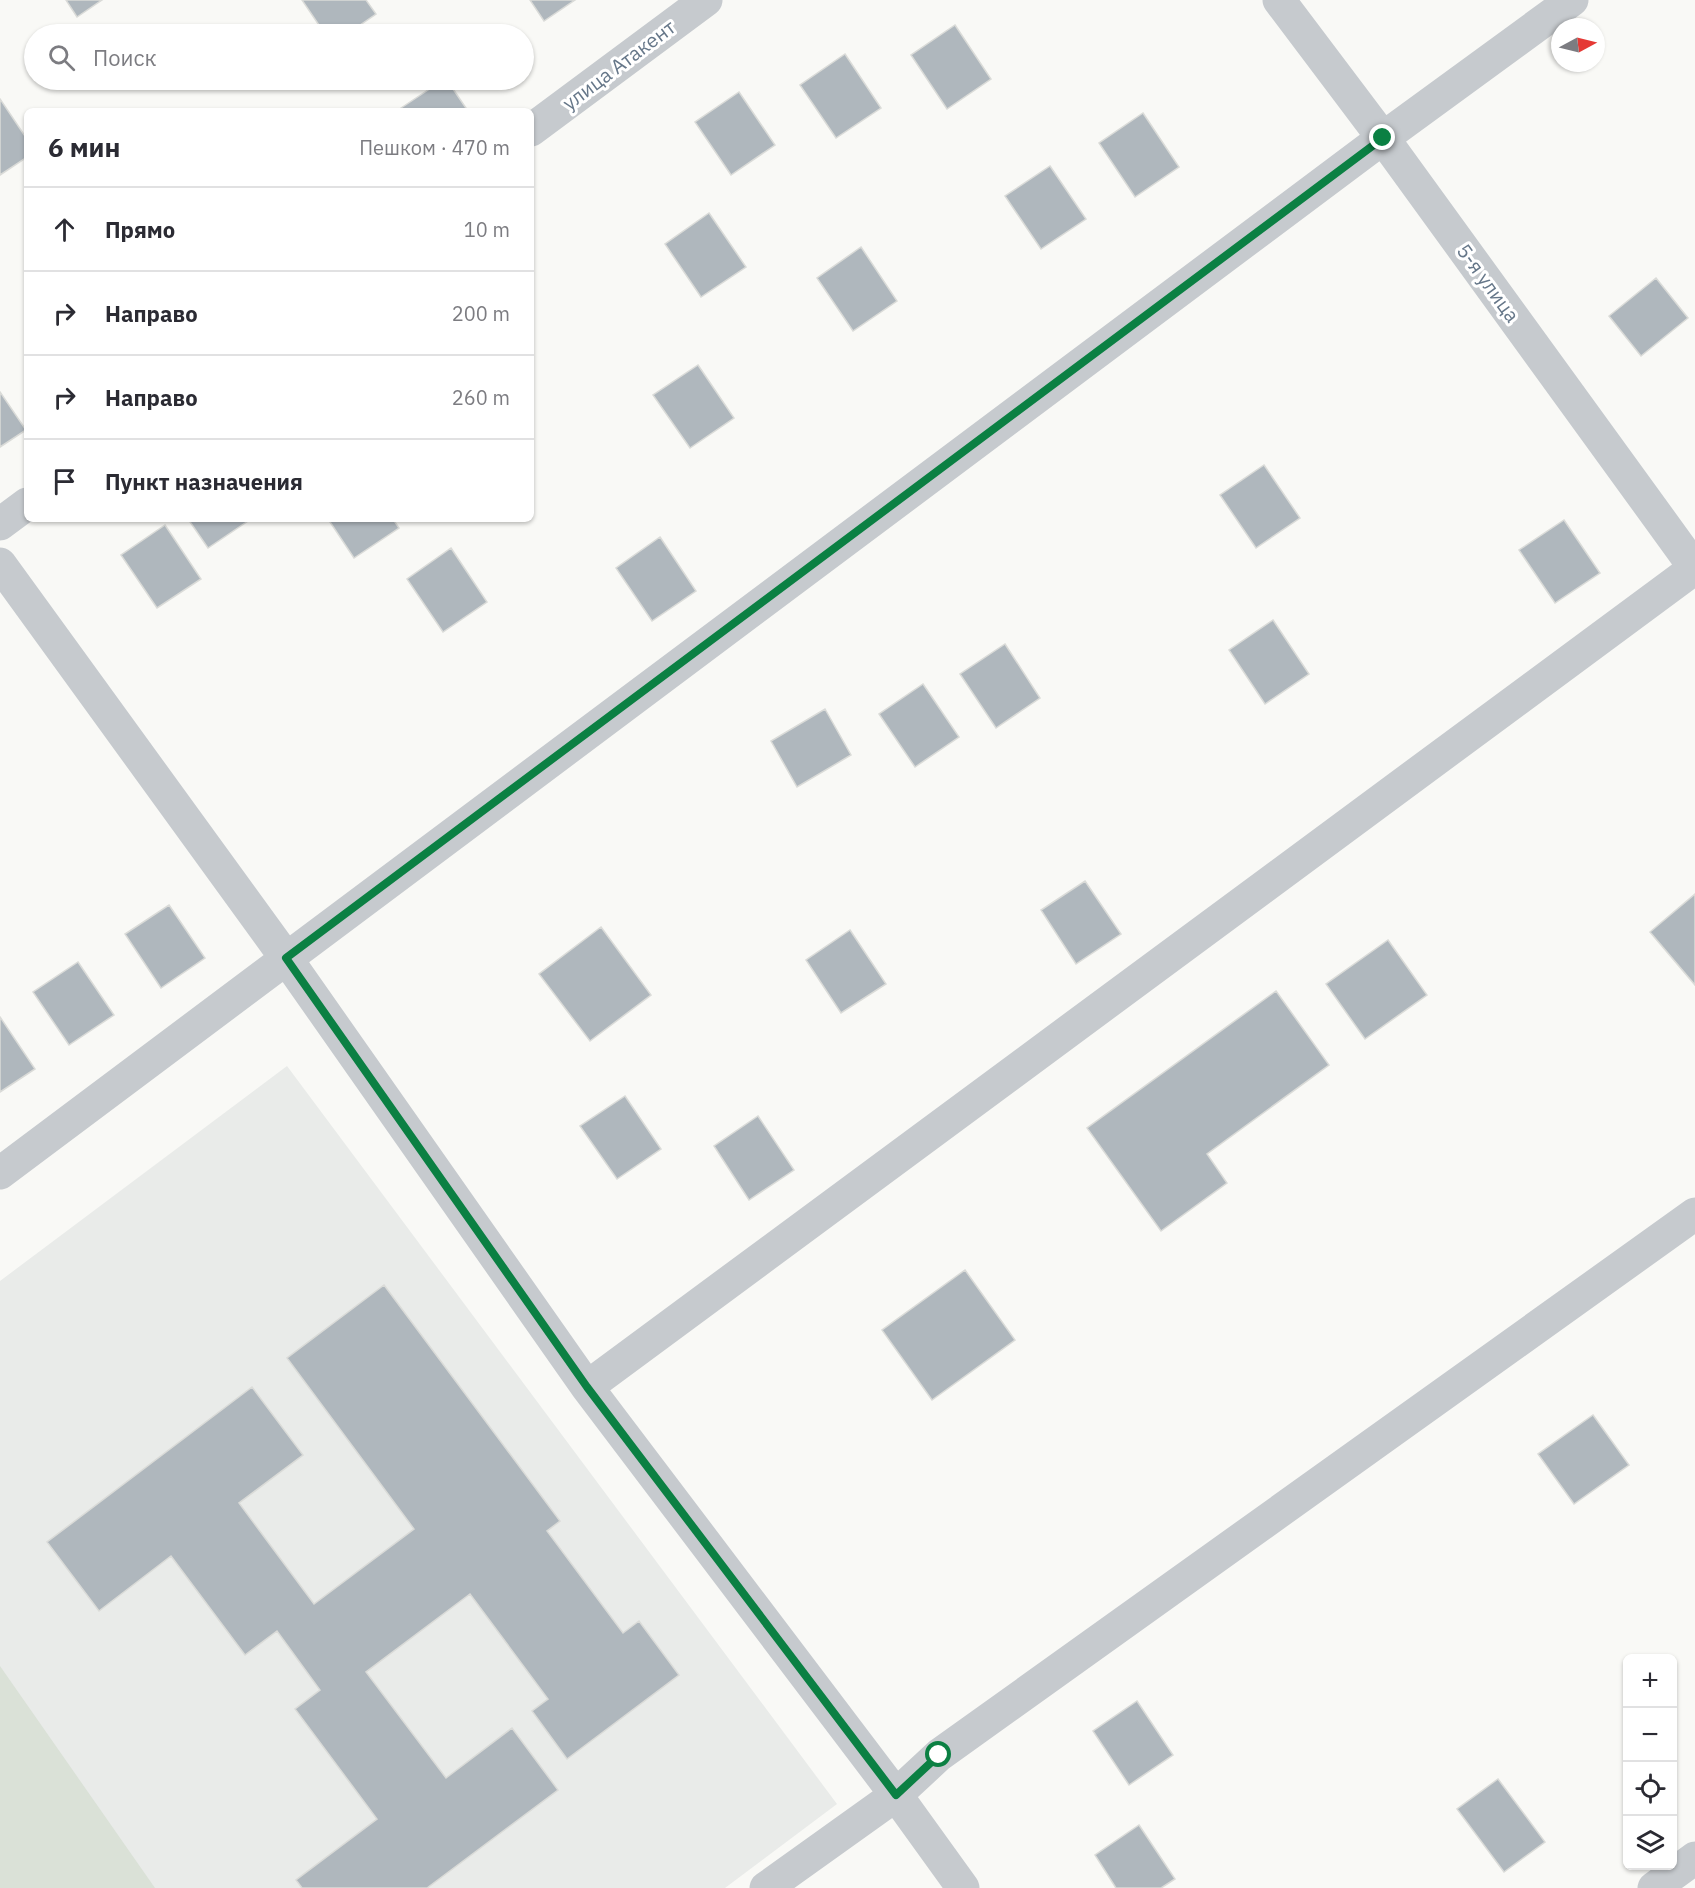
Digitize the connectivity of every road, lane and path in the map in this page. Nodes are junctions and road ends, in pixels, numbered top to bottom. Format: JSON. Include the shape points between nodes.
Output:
{"nodes":[{"id":1,"x":706,"y":0,"type":"edge"},
{"id":2,"x":1279,"y":0,"type":"edge"},
{"id":3,"x":1572,"y":0,"type":"edge"},
{"id":4,"x":534,"y":128,"type":"edge"},
{"id":5,"x":1383,"y":138,"type":"junction"},
{"id":6,"x":24,"y":506,"type":"edge"},
{"id":7,"x":0,"y":524,"type":"edge"},
{"id":8,"x":0,"y":564,"type":"edge"},
{"id":9,"x":1695,"y":568,"type":"edge"},
{"id":10,"x":286,"y":958,"type":"junction"},
{"id":11,"x":0,"y":1173,"type":"edge"},
{"id":12,"x":1695,"y":1214,"type":"edge"},
{"id":13,"x":587,"y":1387,"type":"junction"},
{"id":14,"x":896,"y":1795,"type":"junction"},
{"id":15,"x":1695,"y":1858,"type":"edge"},
{"id":16,"x":766,"y":1888,"type":"edge"},
{"id":17,"x":963,"y":1888,"type":"edge"},
{"id":18,"x":1654,"y":1888,"type":"edge"}],
"edges":[{"from":1,"to":4,"type":"street","name":"улица Атакент"},
{"from":2,"to":5,"type":"street","name":"5-я улица"},
{"from":3,"to":5,"type":"street"},
{"from":5,"to":9,"type":"street","name":"5-я улица"},
{"from":5,"to":10,"type":"street"},
{"from":6,"to":7,"type":"street"},
{"from":8,"to":10,"type":"street"},
{"from":9,"to":13,"type":"street"},
{"from":10,"to":11,"type":"street"},
{"from":10,"to":13,"type":"street"},
{"from":12,"to":14,"type":"street","via":[[939,1755]]},
{"from":13,"to":14,"type":"street"},
{"from":14,"to":16,"type":"street"},
{"from":14,"to":17,"type":"street"},
{"from":15,"to":18,"type":"street"}]}
